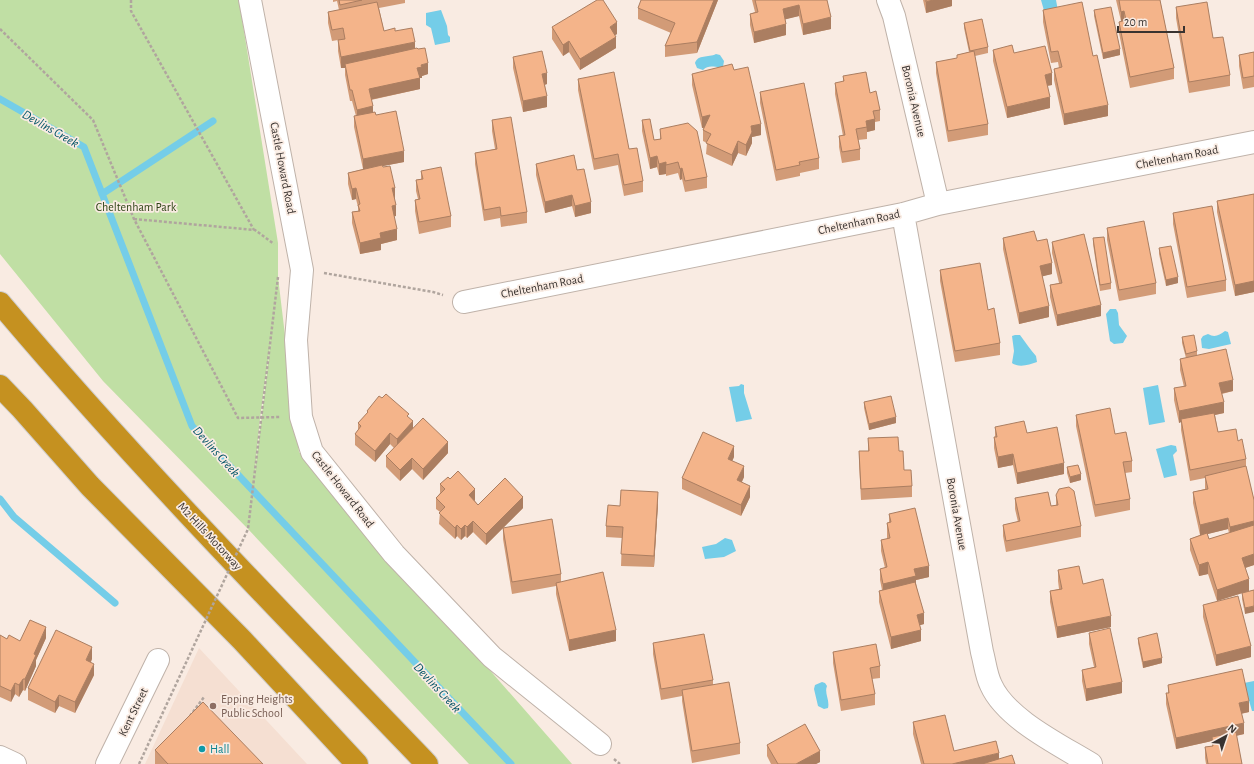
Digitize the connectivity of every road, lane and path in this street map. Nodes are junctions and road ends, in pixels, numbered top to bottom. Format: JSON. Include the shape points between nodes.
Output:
{"nodes":[{"id":1,"x":131,"y":0,"type":"edge"},
{"id":2,"x":250,"y":0,"type":"edge"},
{"id":3,"x":888,"y":0,"type":"edge"},
{"id":4,"x":0,"y":29,"type":"edge"},
{"id":5,"x":1254,"y":142,"type":"edge"},
{"id":6,"x":938,"y":204,"type":"junction"},
{"id":7,"x":903,"y":214,"type":"junction"},
{"id":8,"x":134,"y":219,"type":"junction"},
{"id":9,"x":255,"y":230,"type":"junction"},
{"id":10,"x":276,"y":246,"type":"dead end"},
{"id":11,"x":278,"y":269,"type":"dead end"},
{"id":12,"x":302,"y":270,"type":"junction"},
{"id":13,"x":433,"y":292,"type":"dead end"},
{"id":14,"x":464,"y":302,"type":"dead end"},
{"id":15,"x":0,"y":303,"type":"edge"},
{"id":16,"x":0,"y":386,"type":"edge"},
{"id":17,"x":300,"y":417,"type":"junction"},
{"id":18,"x":158,"y":660,"type":"dead end"},
{"id":19,"x":204,"y":697,"type":"dead end"},
{"id":20,"x":190,"y":716,"type":"edge"},
{"id":21,"x":600,"y":744,"type":"dead end"},
{"id":22,"x":0,"y":757,"type":"edge"},
{"id":23,"x":15,"y":764,"type":"edge"},
{"id":24,"x":108,"y":764,"type":"edge"},
{"id":25,"x":139,"y":764,"type":"edge"},
{"id":26,"x":357,"y":764,"type":"edge"},
{"id":27,"x":427,"y":764,"type":"edge"},
{"id":28,"x":1091,"y":764,"type":"edge"}],
"edges":[{"from":1,"to":9,"type":"path","via":[[131,11]]},
{"from":2,"to":12,"type":"street","name":"Castle Howard Road"},
{"from":3,"to":6,"type":"street","name":"Boronia Avenue","via":[[894,16]]},
{"from":4,"to":8,"type":"path","via":[[93,120]]},
{"from":5,"to":6,"type":"street","name":"Cheltenham Road"},
{"from":6,"to":7,"type":"street","name":"Cheltenham Road"},
{"from":7,"to":14,"type":"street","name":"Cheltenham Road"},
{"from":7,"to":28,"type":"street","name":"Boronia Avenue","via":[[982,652],[991,685],[1005,706],[1027,725]]},
{"from":8,"to":9,"type":"path"},
{"from":8,"to":17,"type":"path","via":[[238,418]]},
{"from":9,"to":10,"type":"path"},
{"from":11,"to":25,"type":"path","bridge":true,"via":[[248,529]]},
{"from":12,"to":13,"type":"path"},
{"from":12,"to":17,"type":"street","name":"Castle Howard Road","via":[[296,340]]},
{"from":15,"to":27,"type":"highway","name":"M2 Hills Motorway","via":[[53,366],[181,505]]},
{"from":16,"to":26,"type":"highway","via":[[28,414],[90,486],[242,640]]},
{"from":17,"to":21,"type":"street","name":"Castle Howard Road","via":[[312,452],[394,554],[492,657]]},
{"from":18,"to":24,"type":"street","name":"Kent Street"},
{"from":19,"to":20,"type":"path"},
{"from":22,"to":23,"type":"street"}]}
